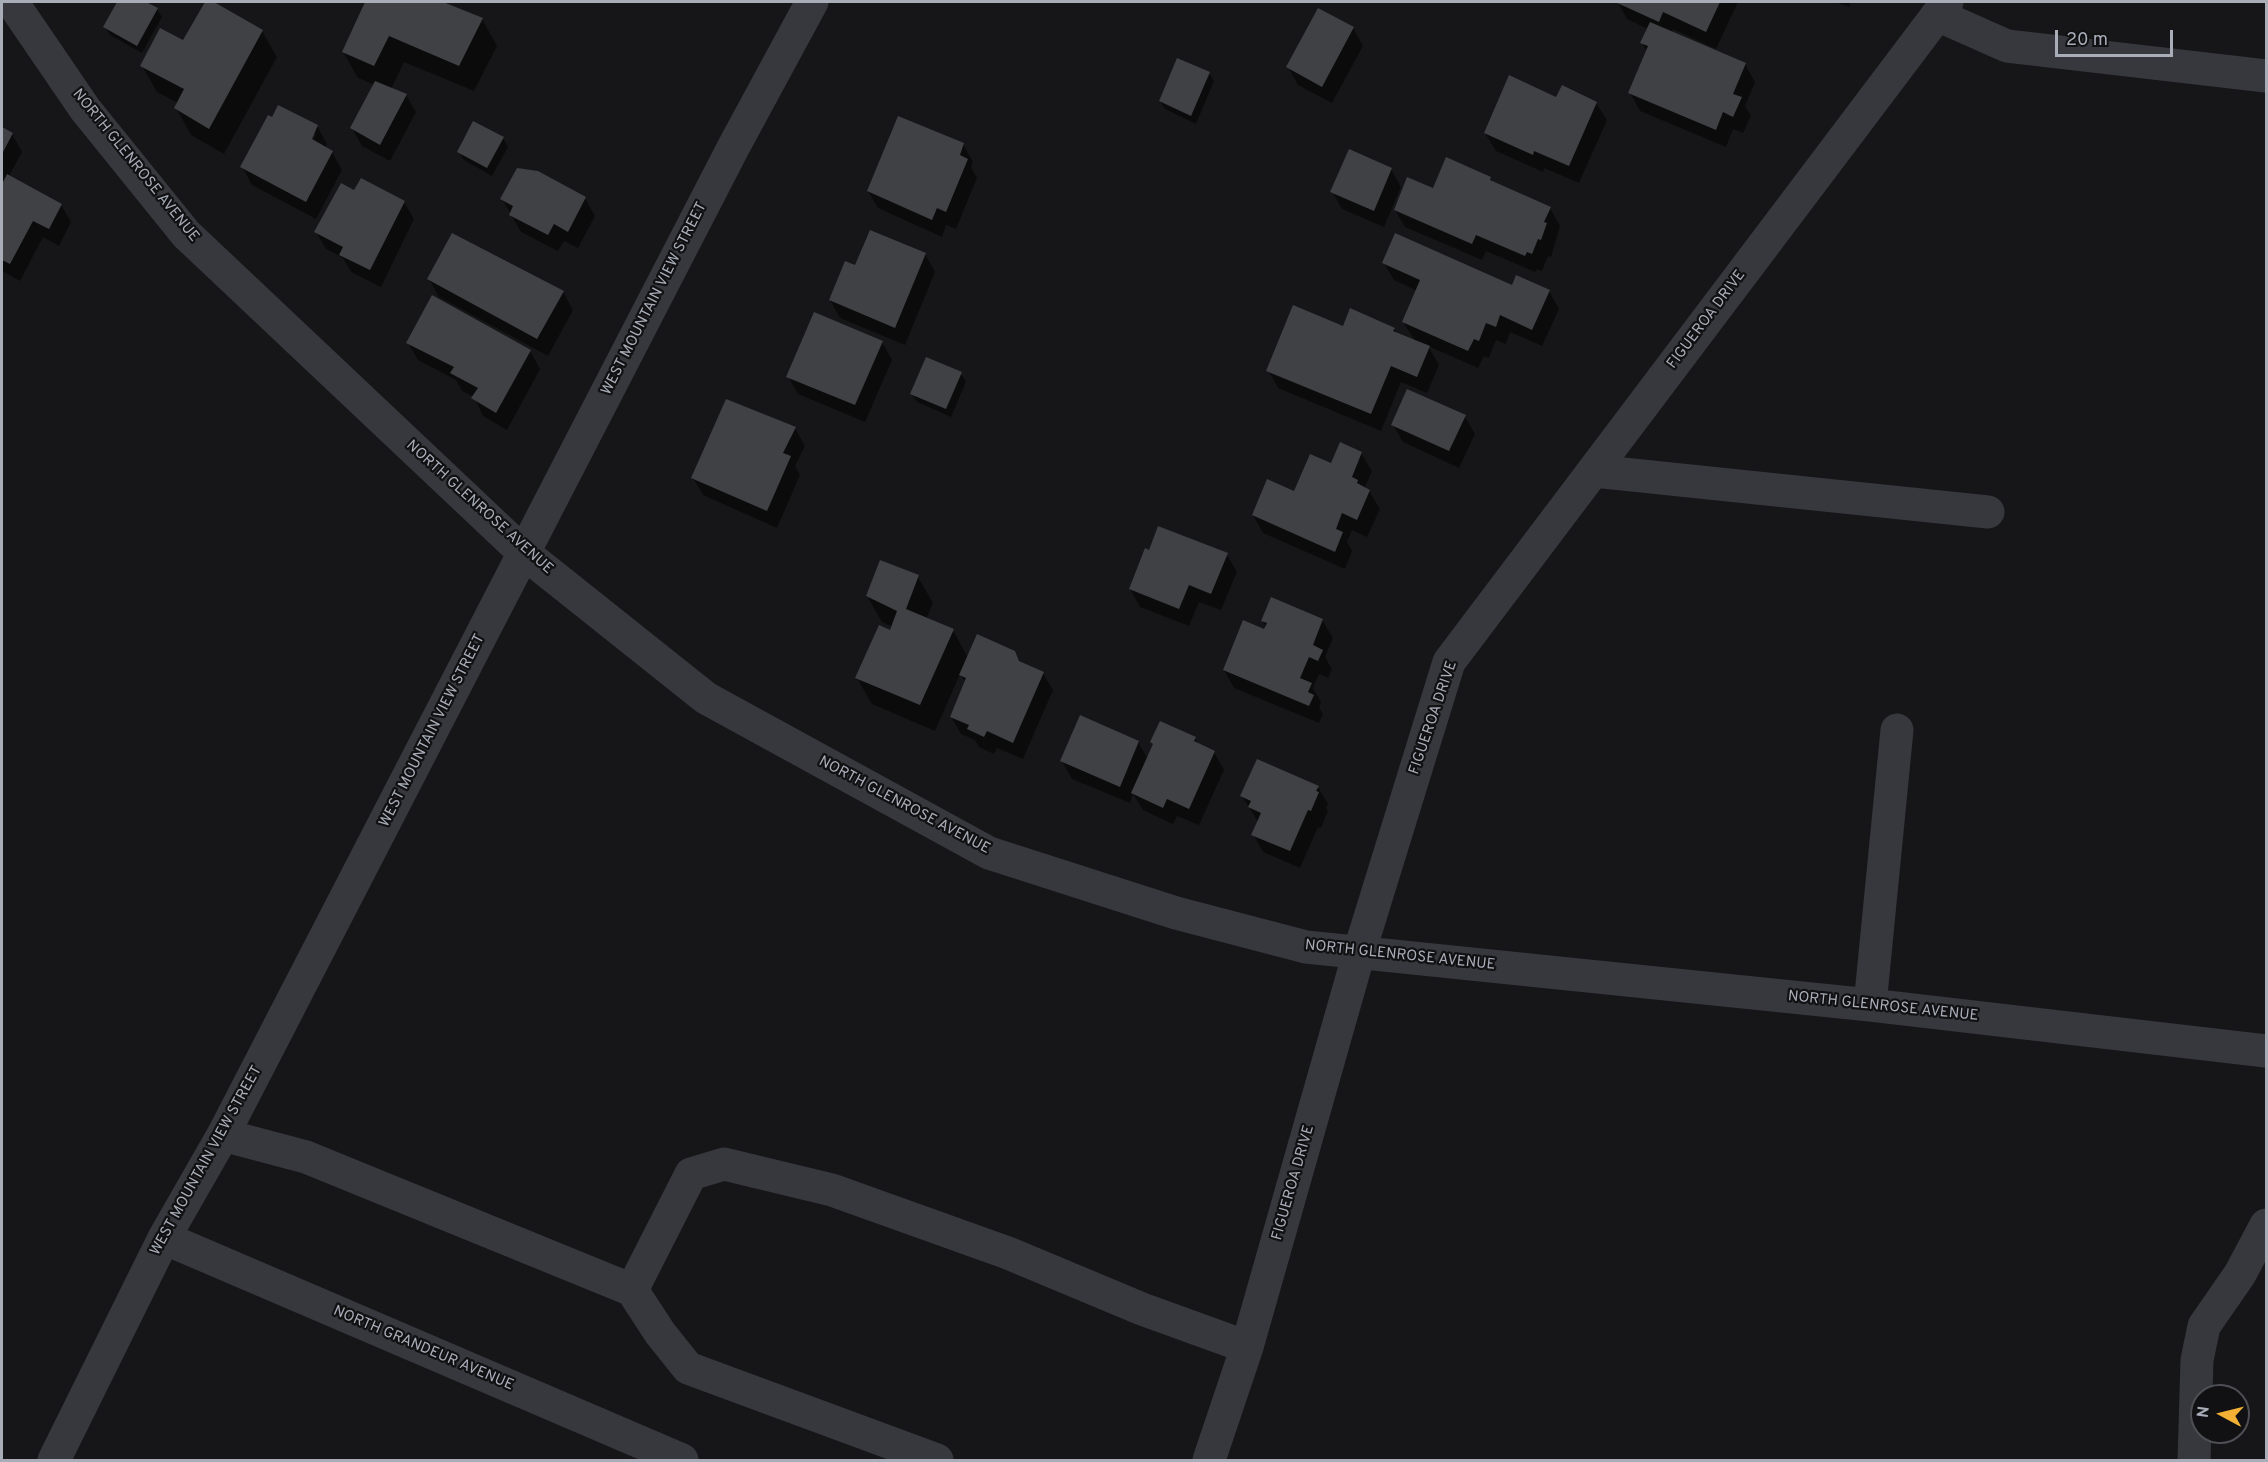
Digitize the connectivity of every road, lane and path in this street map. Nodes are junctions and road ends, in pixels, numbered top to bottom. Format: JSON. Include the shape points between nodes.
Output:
{"nodes":[{"id":1,"x":12,"y":2,"type":"edge"},
{"id":2,"x":812,"y":2,"type":"edge"},
{"id":3,"x":1942,"y":8,"type":"edge"},
{"id":4,"x":2266,"y":76,"type":"edge"},
{"id":5,"x":1594,"y":471,"type":"junction"},
{"id":6,"x":1988,"y":512,"type":"dead end"},
{"id":7,"x":524,"y":553,"type":"junction"},
{"id":8,"x":1898,"y":730,"type":"dead end"},
{"id":9,"x":1359,"y":953,"type":"junction"},
{"id":10,"x":1870,"y":1005,"type":"junction"},
{"id":11,"x":2266,"y":1051,"type":"edge"},
{"id":12,"x":223,"y":1135,"type":"junction"},
{"id":13,"x":2266,"y":1225,"type":"edge"},
{"id":14,"x":164,"y":1238,"type":"junction"},
{"id":15,"x":632,"y":1290,"type":"junction"},
{"id":16,"x":1247,"y":1347,"type":"junction"},
{"id":17,"x":54,"y":1461,"type":"edge"},
{"id":18,"x":682,"y":1461,"type":"edge"},
{"id":19,"x":937,"y":1461,"type":"edge"},
{"id":20,"x":1209,"y":1461,"type":"edge"},
{"id":21,"x":2194,"y":1461,"type":"edge"}],
"edges":[{"from":1,"to":7,"type":"street","name":"NORTH GLENROSE AVENUE","via":[[85,109],[186,234]]},
{"from":2,"to":7,"type":"street","name":"WEST MOUNTAIN VIEW STREET"},
{"from":3,"to":4,"type":"street","via":[[2007,46]]},
{"from":3,"to":5,"type":"street","name":"FIGUEROA DRIVE"},
{"from":5,"to":6,"type":"street"},
{"from":5,"to":9,"type":"street","name":"FIGUEROA DRIVE","via":[[1449,662]]},
{"from":7,"to":9,"type":"street","name":"NORTH GLENROSE AVENUE","via":[[706,698],[989,853],[1176,913],[1306,947]]},
{"from":7,"to":12,"type":"street","name":"WEST MOUNTAIN VIEW STREET"},
{"from":8,"to":10,"type":"street"},
{"from":9,"to":10,"type":"street","name":"NORTH GLENROSE AVENUE"},
{"from":9,"to":16,"type":"street","name":"FIGUEROA DRIVE"},
{"from":10,"to":11,"type":"street","name":"NORTH GLENROSE AVENUE"},
{"from":12,"to":14,"type":"street","name":"WEST MOUNTAIN VIEW STREET"},
{"from":12,"to":15,"type":"street","via":[[306,1157]]},
{"from":13,"to":21,"type":"street","via":[[2240,1274],[2204,1326],[2197,1360]]},
{"from":14,"to":17,"type":"street","name":"WEST MOUNTAIN VIEW STREET"},
{"from":14,"to":18,"type":"street","name":"NORTH GRANDEUR AVENUE"},
{"from":15,"to":16,"type":"street","via":[[691,1174],[724,1164],[832,1190],[1008,1253],[1142,1309]]},
{"from":15,"to":19,"type":"street","via":[[688,1368]]},
{"from":16,"to":20,"type":"street","name":"FIGUEROA DRIVE"}]}
